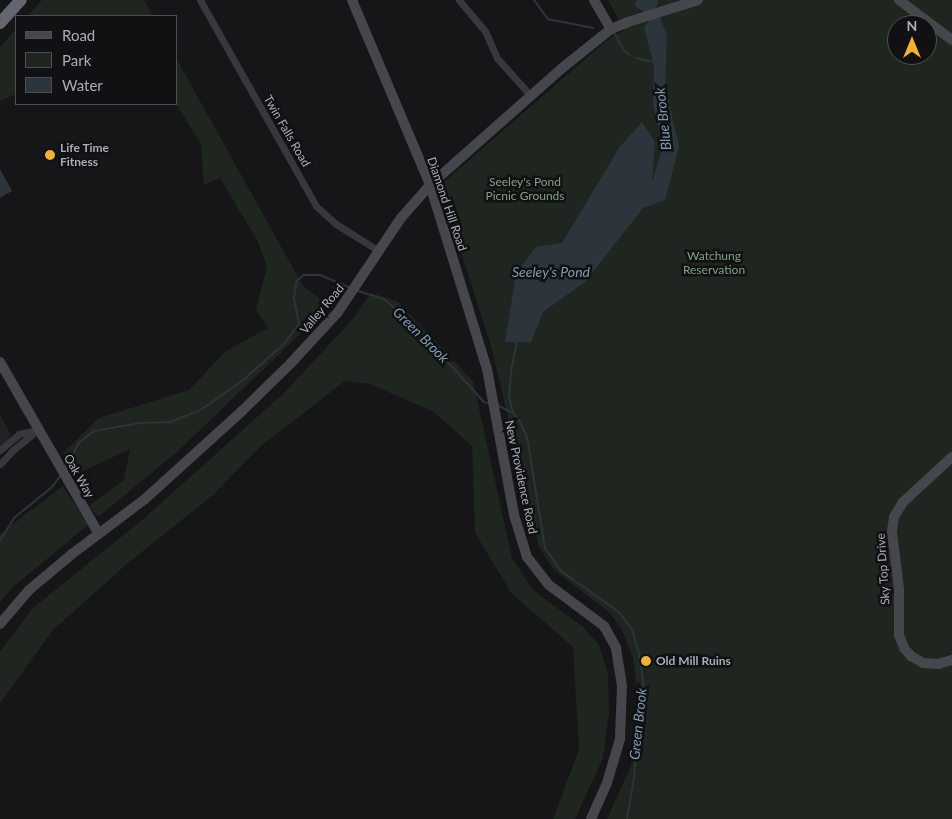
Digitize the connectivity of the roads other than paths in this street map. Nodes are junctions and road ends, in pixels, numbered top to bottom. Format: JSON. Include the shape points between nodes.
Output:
{"nodes":[{"id":1,"x":21,"y":0,"type":"edge"},
{"id":2,"x":200,"y":0,"type":"edge"},
{"id":3,"x":352,"y":0,"type":"edge"},
{"id":4,"x":459,"y":0,"type":"edge"},
{"id":5,"x":594,"y":0,"type":"edge"},
{"id":6,"x":698,"y":0,"type":"edge"},
{"id":7,"x":899,"y":0,"type":"edge"},
{"id":8,"x":0,"y":23,"type":"edge"},
{"id":9,"x":612,"y":29,"type":"junction"},
{"id":10,"x":952,"y":40,"type":"edge"},
{"id":11,"x":531,"y":96,"type":"junction"},
{"id":12,"x":430,"y":185,"type":"junction"},
{"id":13,"x":379,"y":250,"type":"junction"},
{"id":14,"x":0,"y":362,"type":"edge"},
{"id":15,"x":492,"y":394,"type":"joint"},
{"id":16,"x":38,"y":430,"type":"junction"},
{"id":17,"x":0,"y":450,"type":"edge"},
{"id":18,"x":952,"y":457,"type":"edge"},
{"id":19,"x":0,"y":464,"type":"edge"},
{"id":20,"x":99,"y":534,"type":"junction"},
{"id":21,"x":0,"y":624,"type":"edge"},
{"id":22,"x":952,"y":660,"type":"edge"},
{"id":23,"x":591,"y":819,"type":"edge"}],
"edges":[{"from":1,"to":8,"type":"highway"},
{"from":2,"to":13,"type":"street","name":"Twin Falls Road","via":[[316,206],[336,224]]},
{"from":3,"to":12,"type":"main road","name":"Diamond Hill Road"},
{"from":4,"to":11,"type":"street","via":[[485,31],[497,58]]},
{"from":5,"to":9,"type":"main road"},
{"from":6,"to":9,"type":"main road","name":"Valley Road"},
{"from":7,"to":10,"type":"main road"},
{"from":9,"to":11,"type":"main road","name":"Valley Road"},
{"from":11,"to":12,"type":"main road","name":"Valley Road"},
{"from":12,"to":13,"type":"main road","name":"Valley Road"},
{"from":12,"to":15,"type":"main road","name":"Diamond Hill Road"},
{"from":13,"to":20,"type":"main road","name":"Valley Road","via":[[350,297],[298,356],[145,499]]},
{"from":14,"to":16,"type":"main road","name":"Oak Way"},
{"from":15,"to":23,"type":"main road","name":"New Providence Road","via":[[514,515],[527,557],[549,585],[604,626],[619,658],[622,686],[620,739],[607,783]]},
{"from":16,"to":17,"type":"street","via":[[19,434]]},
{"from":16,"to":19,"type":"street"},
{"from":16,"to":20,"type":"main road","name":"Oak Way"},
{"from":18,"to":22,"type":"main road","name":"Sky Top Drive","via":[[903,502],[894,517],[892,532],[899,589],[898,635],[904,648],[923,663],[938,664]]},
{"from":20,"to":21,"type":"main road","name":"Valley Road","via":[[29,590]]}]}
